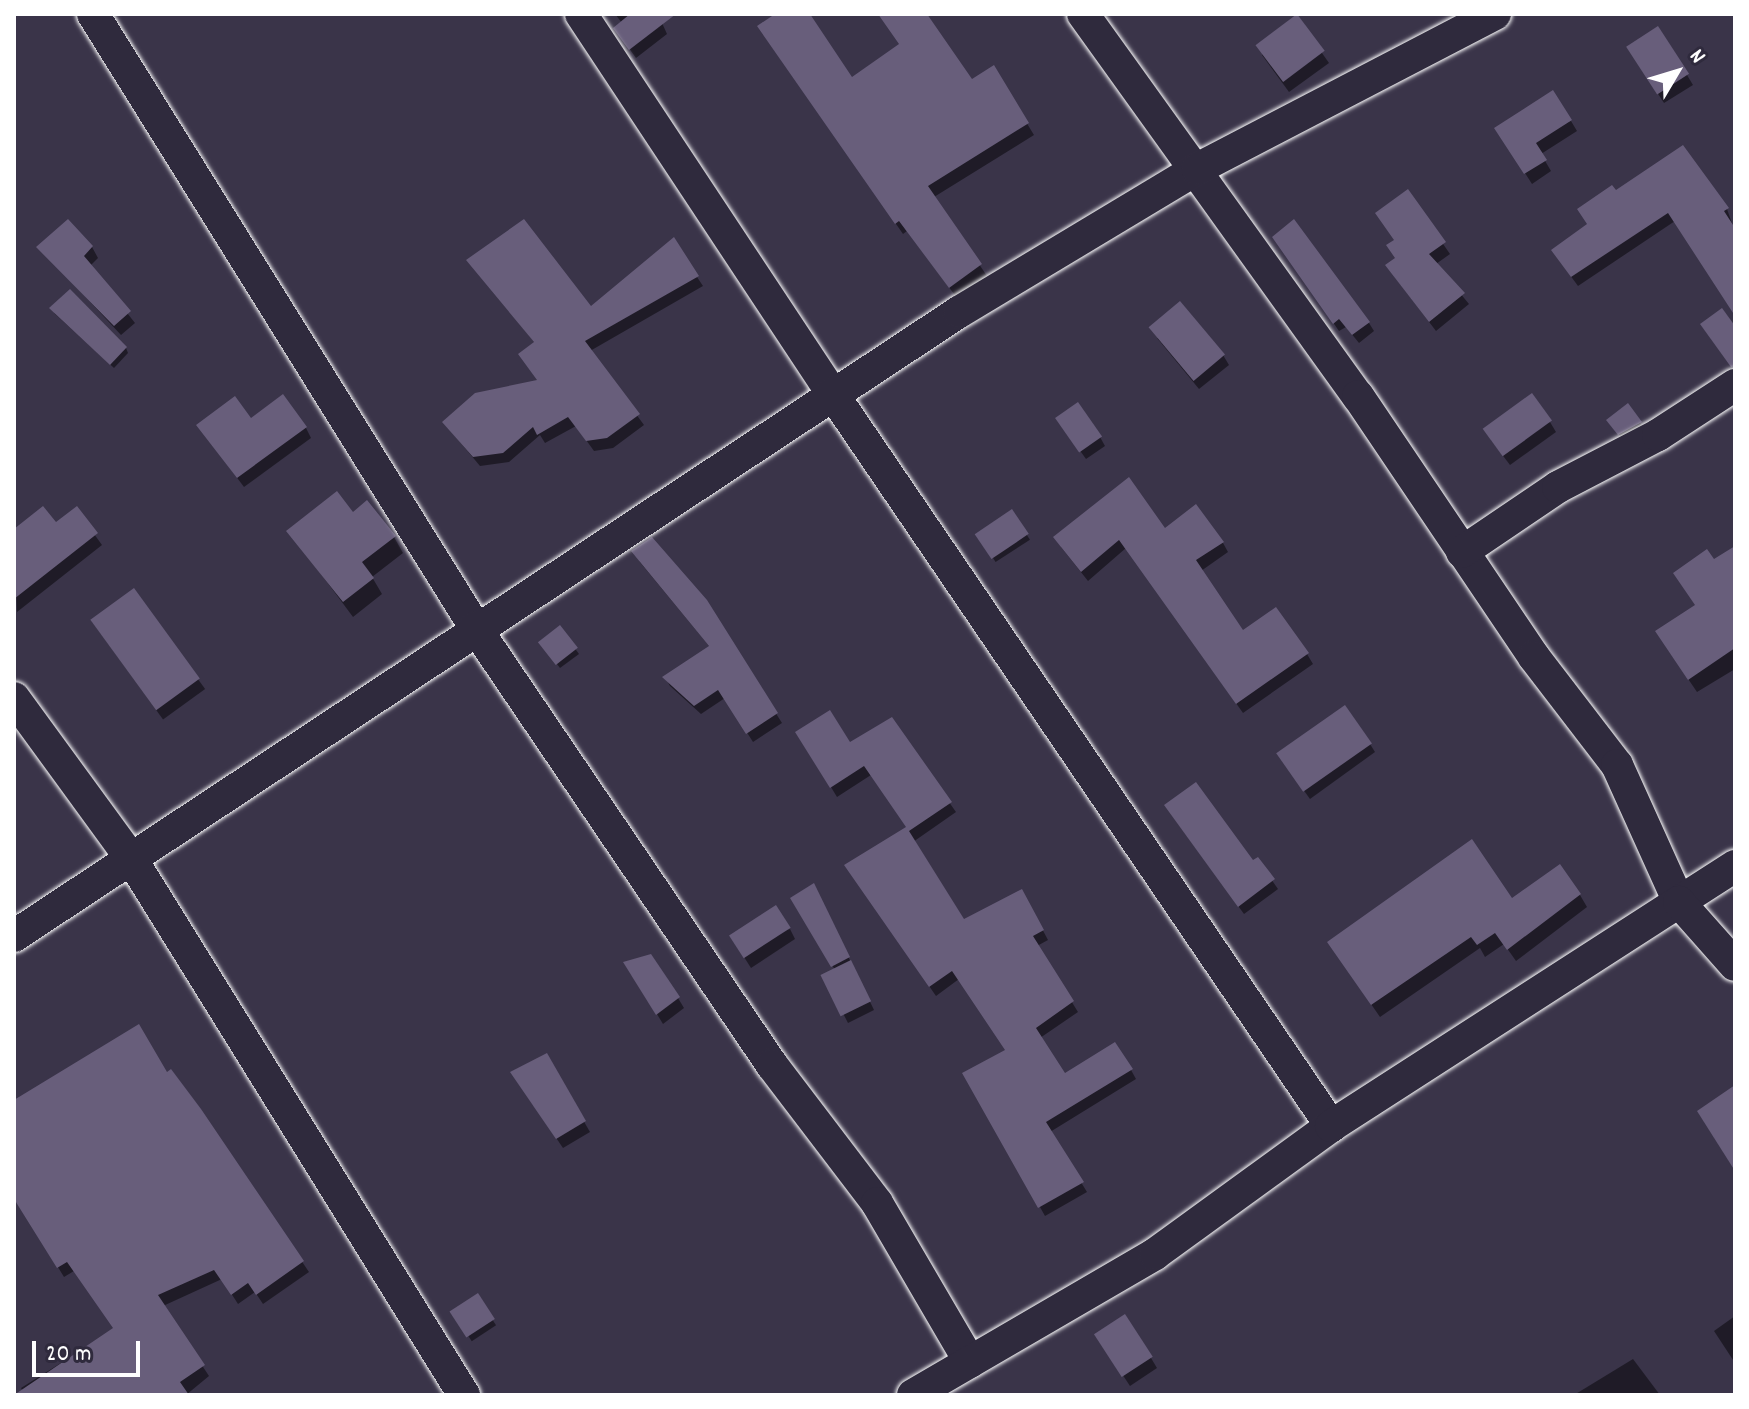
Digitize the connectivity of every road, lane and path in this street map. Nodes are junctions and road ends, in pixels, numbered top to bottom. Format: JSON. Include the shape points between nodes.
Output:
{"nodes":[{"id":1,"x":93,"y":14,"type":"edge"},
{"id":2,"x":581,"y":14,"type":"edge"},
{"id":3,"x":1083,"y":14,"type":"edge"},
{"id":4,"x":1495,"y":14,"type":"edge"},
{"id":5,"x":1197,"y":169,"type":"junction"},
{"id":6,"x":1735,"y":385,"type":"edge"},
{"id":7,"x":832,"y":393,"type":"junction"},
{"id":8,"x":1462,"y":552,"type":"junction"},
{"id":9,"x":475,"y":627,"type":"junction"},
{"id":10,"x":14,"y":698,"type":"edge"},
{"id":11,"x":132,"y":860,"type":"junction"},
{"id":12,"x":1735,"y":866,"type":"edge"},
{"id":13,"x":1679,"y":902,"type":"junction"},
{"id":14,"x":14,"y":936,"type":"edge"},
{"id":15,"x":1735,"y":965,"type":"edge"},
{"id":16,"x":1331,"y":1126,"type":"junction"},
{"id":17,"x":970,"y":1362,"type":"junction"},
{"id":18,"x":464,"y":1395,"type":"edge"},
{"id":19,"x":913,"y":1395,"type":"edge"}],
"edges":[{"from":1,"to":9,"type":"street"},
{"from":2,"to":7,"type":"street"},
{"from":3,"to":5,"type":"street"},
{"from":4,"to":5,"type":"street"},
{"from":5,"to":7,"type":"street"},
{"from":5,"to":8,"type":"street"},
{"from":6,"to":8,"type":"street","via":[[1658,435],[1558,487]]},
{"from":7,"to":9,"type":"street"},
{"from":7,"to":16,"type":"street"},
{"from":8,"to":13,"type":"street","via":[[1617,765]]},
{"from":9,"to":11,"type":"street"},
{"from":9,"to":17,"type":"street","via":[[772,1065],[877,1203]]},
{"from":10,"to":11,"type":"street"},
{"from":11,"to":14,"type":"street"},
{"from":11,"to":18,"type":"street"},
{"from":12,"to":13,"type":"street"},
{"from":13,"to":15,"type":"street"},
{"from":13,"to":16,"type":"street"},
{"from":16,"to":17,"type":"street","via":[[1155,1254]]},
{"from":17,"to":19,"type":"street"}]}
